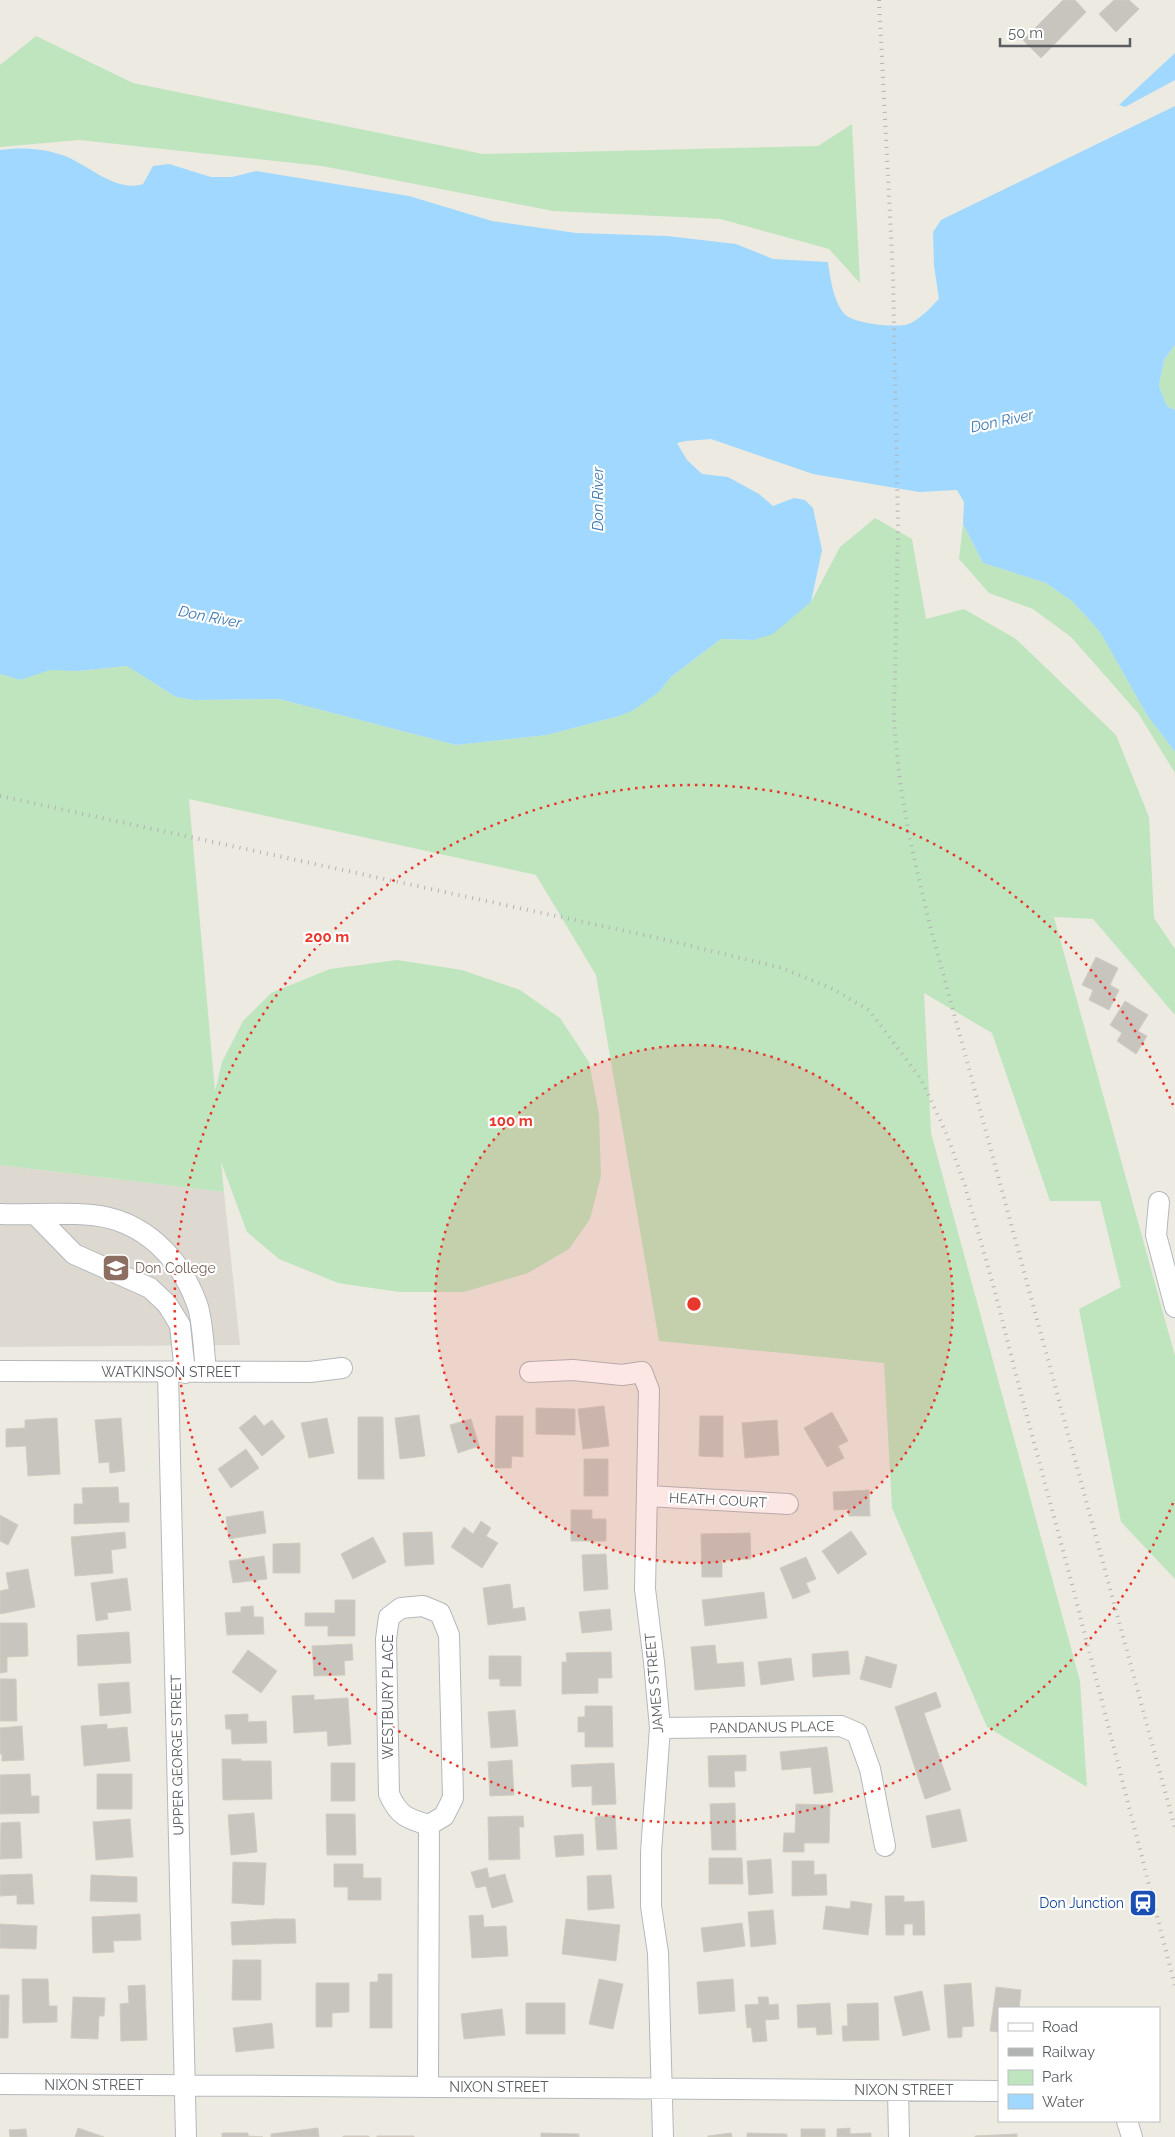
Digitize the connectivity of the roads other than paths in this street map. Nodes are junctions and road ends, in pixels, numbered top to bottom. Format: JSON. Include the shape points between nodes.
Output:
{"nodes":[{"id":1,"x":1159,"y":1202,"type":"dead end"},
{"id":2,"x":0,"y":1214,"type":"edge"},
{"id":3,"x":36,"y":1215,"type":"junction"},
{"id":4,"x":1175,"y":1307,"type":"edge"},
{"id":5,"x":342,"y":1368,"type":"dead end"},
{"id":6,"x":0,"y":1372,"type":"edge"},
{"id":7,"x":206,"y":1372,"type":"junction"},
{"id":8,"x":530,"y":1372,"type":"dead end"},
{"id":9,"x":176,"y":1373,"type":"junction"},
{"id":10,"x":648,"y":1496,"type":"junction"},
{"id":11,"x":788,"y":1504,"type":"dead end"},
{"id":12,"x":660,"y":1728,"type":"junction"},
{"id":13,"x":429,"y":1825,"type":"junction"},
{"id":14,"x":885,"y":1846,"type":"dead end"},
{"id":15,"x":0,"y":2084,"type":"edge"},
{"id":16,"x":185,"y":2085,"type":"junction"},
{"id":17,"x":428,"y":2086,"type":"junction"},
{"id":18,"x":662,"y":2088,"type":"junction"},
{"id":19,"x":898,"y":2091,"type":"junction"},
{"id":20,"x":998,"y":2091,"type":"edge"},
{"id":21,"x":1127,"y":2122,"type":"edge"},
{"id":22,"x":186,"y":2137,"type":"edge"},
{"id":23,"x":663,"y":2137,"type":"edge"},
{"id":24,"x":899,"y":2137,"type":"edge"},
{"id":25,"x":1132,"y":2137,"type":"edge"}],
"edges":[{"from":1,"to":4,"type":"street","via":[[1156,1235]]},
{"from":2,"to":3,"type":"street"},
{"from":3,"to":7,"type":"street","via":[[92,1214],[140,1229],[156,1243],[175,1262],[198,1305]]},
{"from":3,"to":9,"type":"street","name":"UPPER GEORGE STREET","via":[[74,1254],[150,1288],[167,1304],[180,1325]]},
{"from":5,"to":7,"type":"street","name":"WATKINSON STREET","via":[[310,1372]]},
{"from":6,"to":9,"type":"street","name":"WATKINSON STREET"},
{"from":7,"to":9,"type":"street","name":"WATKINSON STREET"},
{"from":8,"to":10,"type":"street","name":"JAMES STREET","via":[[573,1370],[622,1375],[642,1372],[648,1390]]},
{"from":9,"to":16,"type":"street","name":"UPPER GEORGE STREET"},
{"from":10,"to":11,"type":"street","name":"HEATH COURT"},
{"from":10,"to":12,"type":"street","name":"JAMES STREET","via":[[645,1589]]},
{"from":12,"to":14,"type":"street","name":"PANDANUS PLACE","via":[[841,1726],[857,1733],[870,1769]]},
{"from":12,"to":18,"type":"street","name":"JAMES STREET","via":[[651,1852],[651,1906],[658,1954]]},
{"from":13,"to":13,"type":"street","name":"WESTBURY PLACE","via":[[409,1819],[395,1808],[389,1794],[386,1639],[389,1617],[402,1608],[423,1606],[440,1613],[448,1635],[453,1798],[444,1816]]},
{"from":13,"to":17,"type":"street"},
{"from":15,"to":16,"type":"street","name":"NIXON STREET"},
{"from":16,"to":17,"type":"street","name":"NIXON STREET"},
{"from":16,"to":22,"type":"street","name":"UPPER GEORGE STREET"},
{"from":17,"to":18,"type":"street","name":"NIXON STREET"},
{"from":18,"to":19,"type":"street","name":"NIXON STREET"},
{"from":18,"to":23,"type":"street","name":"JAMES STREET"},
{"from":19,"to":20,"type":"street","name":"NIXON STREET"},
{"from":19,"to":24,"type":"street"},
{"from":21,"to":25,"type":"street"}]}
